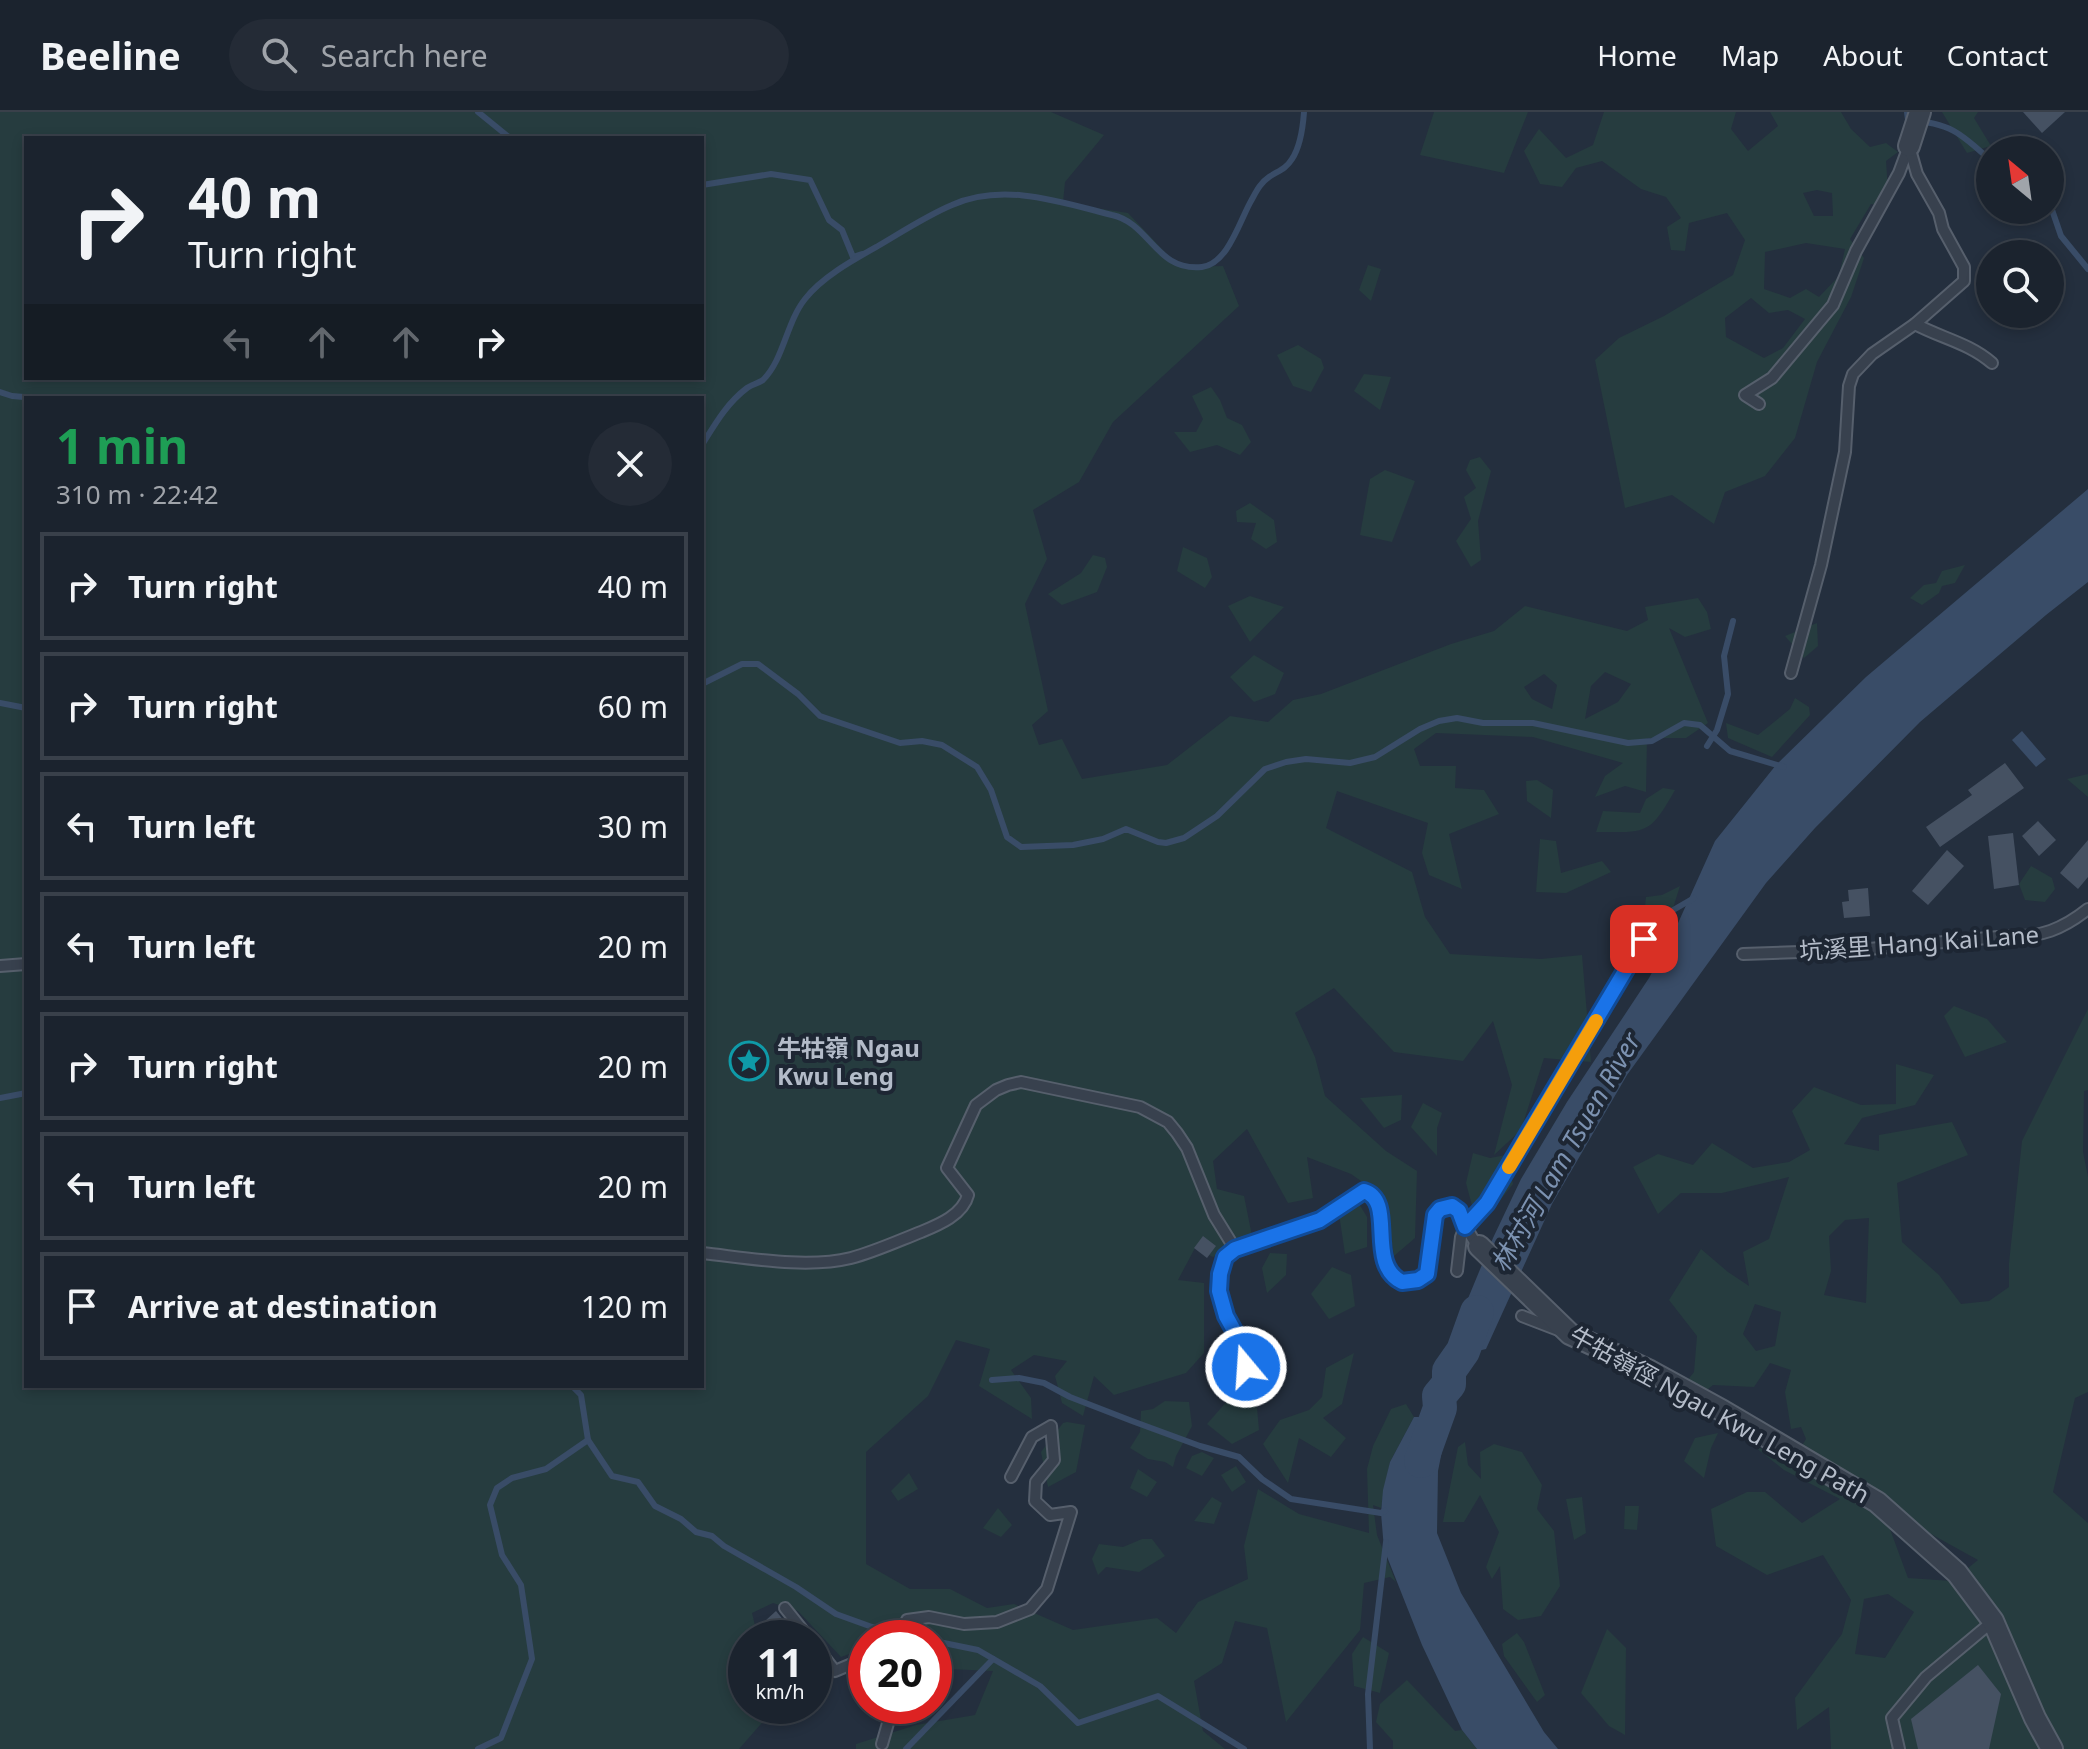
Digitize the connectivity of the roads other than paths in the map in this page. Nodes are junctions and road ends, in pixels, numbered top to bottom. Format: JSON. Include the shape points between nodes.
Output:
{"nodes":[{"id":1,"x":1920,"y":112,"type":"edge"},
{"id":2,"x":1911,"y":139,"type":"junction"},
{"id":3,"x":1915,"y":324,"type":"junction"},
{"id":4,"x":1992,"y":363,"type":"dead end"},
{"id":5,"x":1759,"y":404,"type":"dead end"},
{"id":6,"x":1791,"y":673,"type":"dead end"},
{"id":7,"x":2088,"y":909,"type":"edge"},
{"id":8,"x":1644,"y":939,"type":"dead end"},
{"id":9,"x":1743,"y":954,"type":"dead end"},
{"id":10,"x":24,"y":964,"type":"edge"},
{"id":11,"x":0,"y":966,"type":"edge"},
{"id":12,"x":1465,"y":1227,"type":"junction"},
{"id":13,"x":1479,"y":1246,"type":"joint"},
{"id":14,"x":1235,"y":1249,"type":"junction"},
{"id":15,"x":704,"y":1253,"type":"edge"},
{"id":16,"x":1457,"y":1271,"type":"dead end"},
{"id":17,"x":1522,"y":1316,"type":"dead end"},
{"id":18,"x":1564,"y":1327,"type":"junction"},
{"id":19,"x":1246,"y":1367,"type":"dead end"},
{"id":20,"x":1011,"y":1477,"type":"dead end"},
{"id":21,"x":785,"y":1608,"type":"dead end"},
{"id":22,"x":795,"y":1620,"type":"edge"},
{"id":23,"x":907,"y":1620,"type":"edge"},
{"id":24,"x":944,"y":1620,"type":"edge"},
{"id":25,"x":1993,"y":1621,"type":"junction"},
{"id":26,"x":952,"y":1622,"type":"edge"},
{"id":27,"x":888,"y":1724,"type":"edge"},
{"id":28,"x":882,"y":1744,"type":"dead end"},
{"id":29,"x":1899,"y":1749,"type":"edge"},
{"id":30,"x":2052,"y":1749,"type":"edge"}],
"edges":[{"from":1,"to":2,"type":"street"},
{"from":2,"to":3,"type":"lane","via":[[1917,174],[1965,273],[1960,287]]},
{"from":2,"to":5,"type":"lane","via":[[1833,305],[1772,378],[1745,395]]},
{"from":3,"to":4,"type":"lane","via":[[1952,338]]},
{"from":3,"to":6,"type":"lane","via":[[1853,374],[1845,452]]},
{"from":7,"to":9,"type":"lane","name":"坑溪里 Hang Kai Lane","via":[[2055,930],[2032,937]]},
{"from":8,"to":12,"type":"lane","via":[[1494,1192]]},
{"from":10,"to":11,"type":"lane"},
{"from":12,"to":13,"type":"lane"},
{"from":12,"to":14,"type":"lane","via":[[1459,1211],[1452,1206],[1440,1209],[1427,1274],[1411,1282],[1402,1282],[1384,1263],[1378,1209],[1368,1191],[1320,1220]]},
{"from":12,"to":16,"type":"lane"},
{"from":13,"to":18,"type":"street","name":"牛牯嶺徑 Ngau Kwu Leng Path"},
{"from":14,"to":15,"type":"lane","via":[[1214,1215],[1187,1148],[1168,1122],[1140,1107],[1021,1082],[996,1090],[976,1105],[947,1168],[968,1195],[966,1203],[931,1227],[844,1259],[796,1262]]},
{"from":14,"to":19,"type":"lane","via":[[1225,1257],[1219,1291],[1246,1352]]},
{"from":17,"to":18,"type":"lane"},
{"from":18,"to":25,"type":"street","name":"牛牯嶺徑 Ngau Kwu Leng Path","via":[[1877,1502],[1957,1573]]},
{"from":20,"to":26,"type":"lane","via":[[1032,1437],[1051,1426],[1054,1460],[1036,1482],[1035,1501],[1050,1515],[1071,1512],[1047,1589],[1030,1609],[997,1622]]},
{"from":21,"to":22,"type":"lane"},
{"from":23,"to":24,"type":"lane"},
{"from":25,"to":29,"type":"lane","via":[[1926,1677],[1892,1718]]},
{"from":25,"to":30,"type":"street","name":"牛牯嶺徑 Ngau Kwu Leng Path"},
{"from":27,"to":28,"type":"lane"}]}
